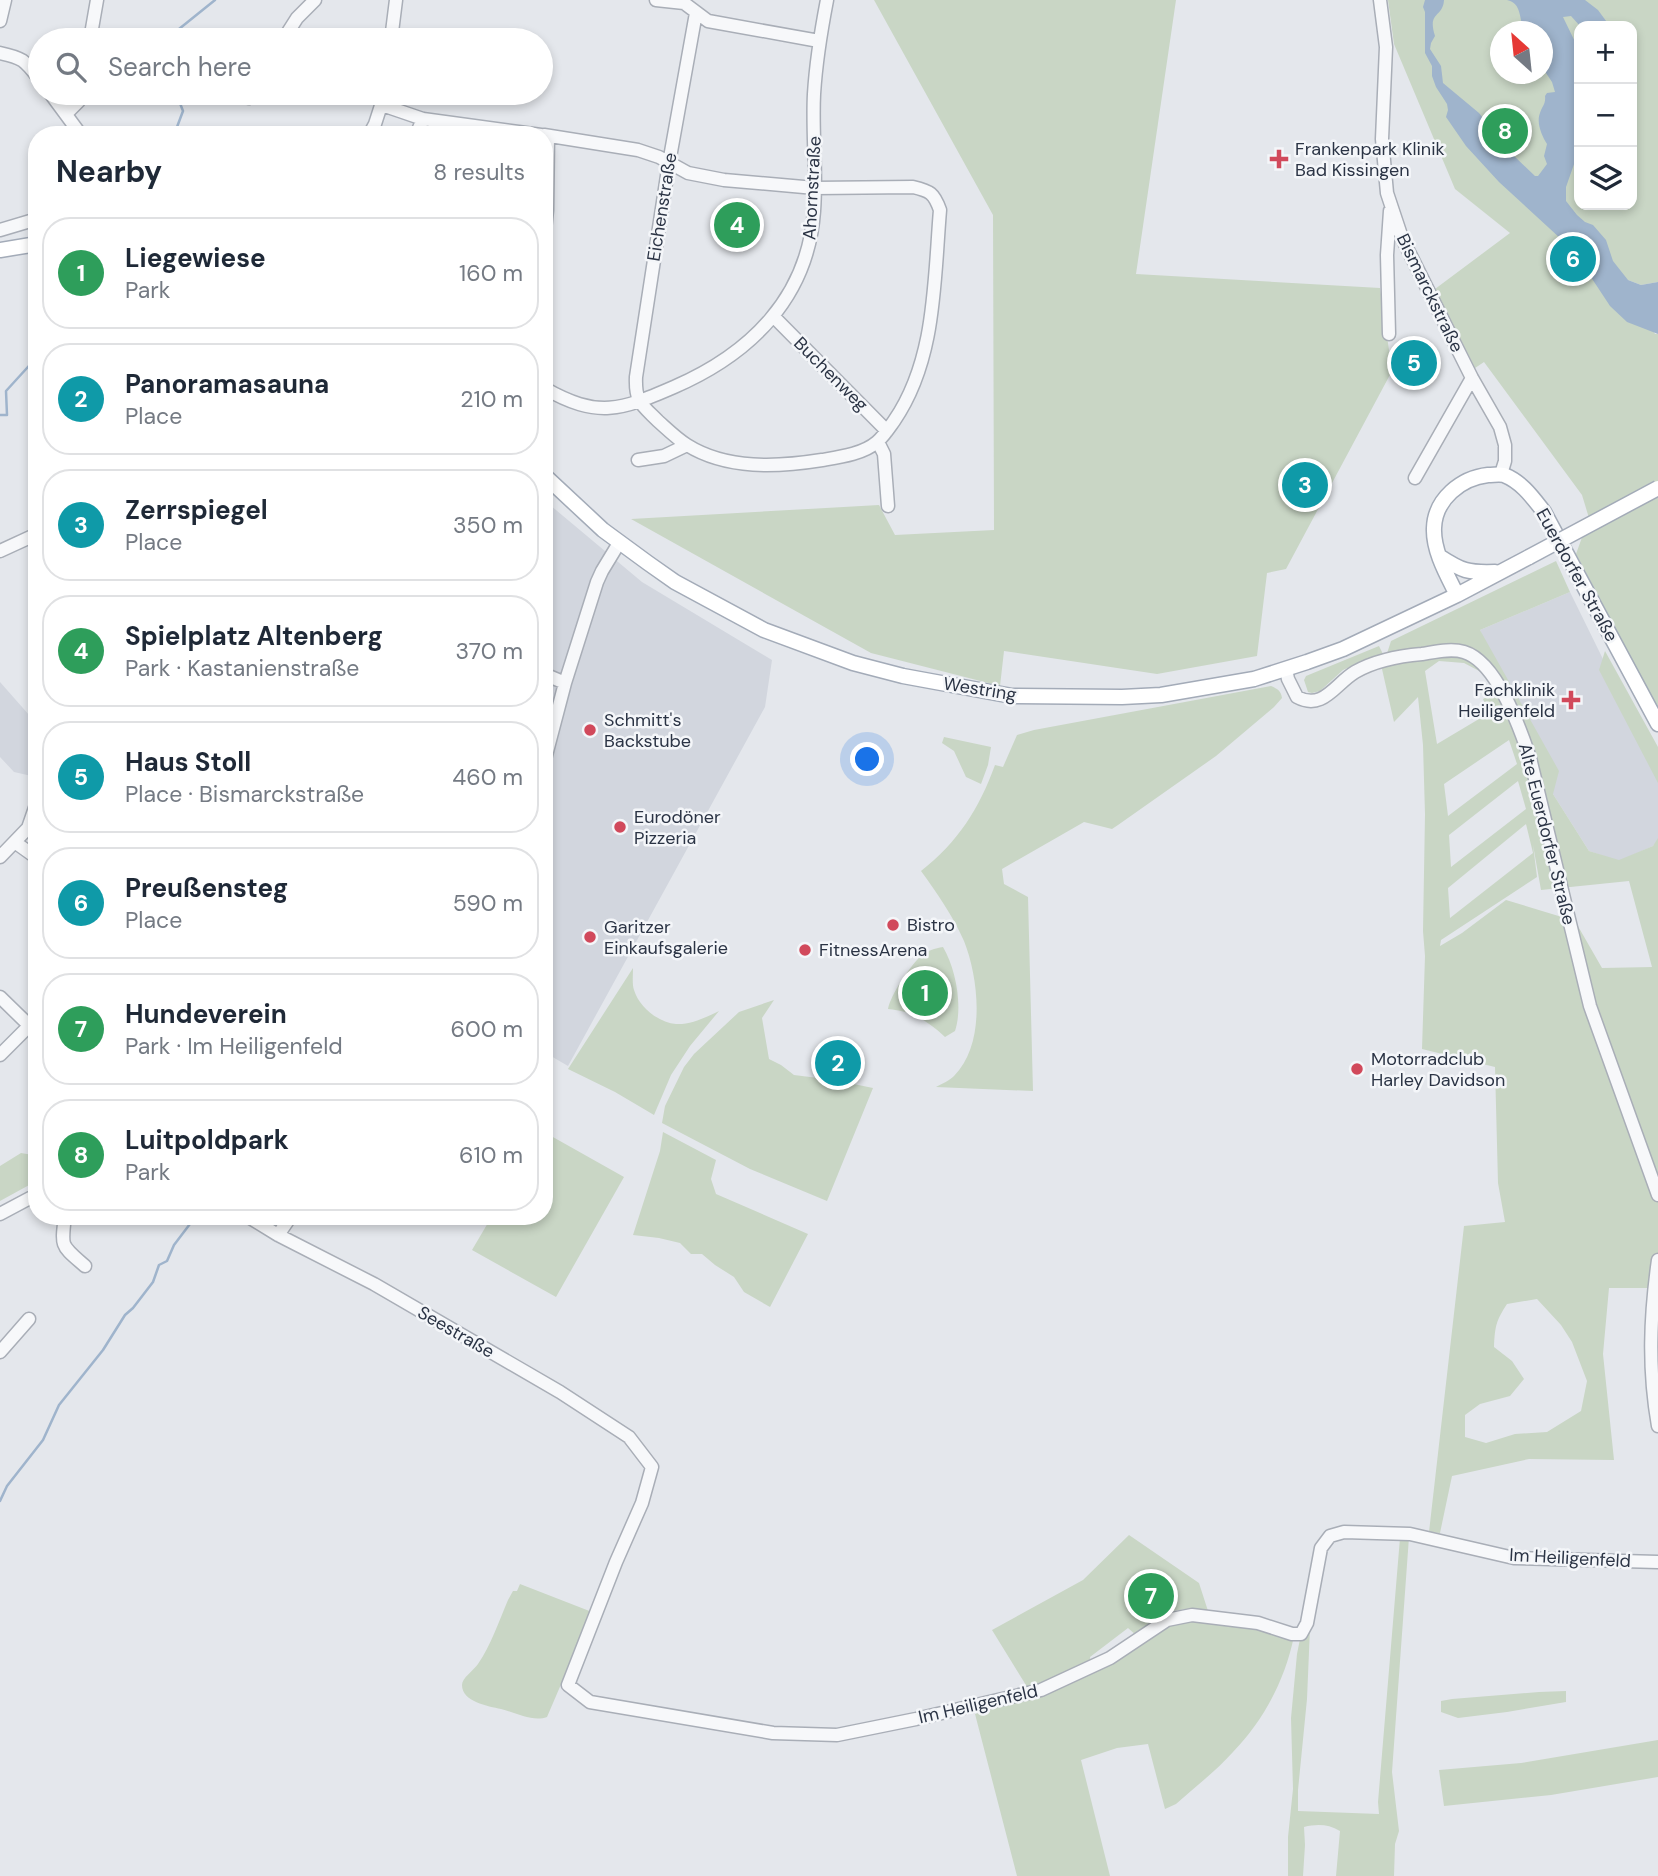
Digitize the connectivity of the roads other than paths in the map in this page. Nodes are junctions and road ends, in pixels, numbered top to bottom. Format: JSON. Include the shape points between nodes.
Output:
{"nodes":[{"id":1,"x":5,"y":0,"type":"edge"},
{"id":2,"x":97,"y":0,"type":"edge"},
{"id":3,"x":315,"y":0,"type":"edge"},
{"id":4,"x":396,"y":0,"type":"edge"},
{"id":5,"x":656,"y":0,"type":"edge"},
{"id":6,"x":665,"y":0,"type":"edge"},
{"id":7,"x":827,"y":0,"type":"edge"},
{"id":8,"x":1380,"y":0,"type":"edge"},
{"id":9,"x":696,"y":13,"type":"junction"},
{"id":10,"x":0,"y":21,"type":"edge"},
{"id":11,"x":92,"y":28,"type":"edge"},
{"id":12,"x":291,"y":28,"type":"edge"},
{"id":13,"x":392,"y":28,"type":"edge"},
{"id":14,"x":819,"y":41,"type":"junction"},
{"id":15,"x":0,"y":52,"type":"edge"},
{"id":16,"x":28,"y":66,"type":"edge"},
{"id":17,"x":59,"y":105,"type":"edge"},
{"id":18,"x":75,"y":105,"type":"edge"},
{"id":19,"x":382,"y":105,"type":"edge"},
{"id":20,"x":396,"y":105,"type":"edge"},
{"id":21,"x":65,"y":114,"type":"junction"},
{"id":22,"x":423,"y":118,"type":"junction"},
{"id":23,"x":74,"y":126,"type":"edge"},
{"id":24,"x":373,"y":126,"type":"edge"},
{"id":25,"x":420,"y":126,"type":"edge"},
{"id":26,"x":480,"y":126,"type":"edge"},
{"id":27,"x":553,"y":136,"type":"edge"},
{"id":28,"x":669,"y":163,"type":"junction"},
{"id":29,"x":815,"y":188,"type":"junction"},
{"id":30,"x":1390,"y":206,"type":"junction"},
{"id":31,"x":28,"y":222,"type":"edge"},
{"id":32,"x":0,"y":230,"type":"edge"},
{"id":33,"x":28,"y":245,"type":"edge"},
{"id":34,"x":0,"y":250,"type":"edge"},
{"id":35,"x":774,"y":317,"type":"junction"},
{"id":36,"x":1389,"y":334,"type":"dead end"},
{"id":37,"x":1472,"y":378,"type":"junction"},
{"id":38,"x":553,"y":392,"type":"edge"},
{"id":39,"x":639,"y":402,"type":"junction"},
{"id":40,"x":887,"y":431,"type":"junction"},
{"id":41,"x":878,"y":442,"type":"junction"},
{"id":42,"x":687,"y":445,"type":"junction"},
{"id":43,"x":638,"y":460,"type":"dead end"},
{"id":44,"x":1501,"y":474,"type":"junction"},
{"id":45,"x":1415,"y":478,"type":"dead end"},
{"id":46,"x":553,"y":483,"type":"edge"},
{"id":47,"x":1658,"y":488,"type":"edge"},
{"id":48,"x":888,"y":506,"type":"dead end"},
{"id":49,"x":28,"y":538,"type":"edge"},
{"id":50,"x":619,"y":543,"type":"junction"},
{"id":51,"x":0,"y":551,"type":"edge"},
{"id":52,"x":1439,"y":556,"type":"junction"},
{"id":53,"x":1500,"y":571,"type":"junction"},
{"id":54,"x":1457,"y":595,"type":"junction"},
{"id":55,"x":1286,"y":668,"type":"junction"},
{"id":56,"x":553,"y":678,"type":"edge"},
{"id":57,"x":565,"y":683,"type":"junction"},
{"id":58,"x":1658,"y":724,"type":"edge"},
{"id":59,"x":553,"y":729,"type":"edge"},
{"id":60,"x":28,"y":828,"type":"edge"},
{"id":61,"x":16,"y":843,"type":"junction"},
{"id":62,"x":28,"y":852,"type":"edge"},
{"id":63,"x":0,"y":857,"type":"edge"},
{"id":64,"x":0,"y":997,"type":"edge"},
{"id":65,"x":28,"y":1025,"type":"edge"},
{"id":66,"x":28,"y":1034,"type":"edge"},
{"id":67,"x":0,"y":1055,"type":"edge"},
{"id":68,"x":1658,"y":1195,"type":"edge"},
{"id":69,"x":28,"y":1199,"type":"edge"},
{"id":70,"x":0,"y":1214,"type":"edge"},
{"id":71,"x":64,"y":1225,"type":"edge"},
{"id":72,"x":262,"y":1225,"type":"edge"},
{"id":73,"x":285,"y":1225,"type":"edge"},
{"id":74,"x":278,"y":1235,"type":"junction"},
{"id":75,"x":1658,"y":1260,"type":"edge"},
{"id":76,"x":85,"y":1266,"type":"dead end"},
{"id":77,"x":29,"y":1319,"type":"dead end"},
{"id":78,"x":0,"y":1352,"type":"edge"},
{"id":79,"x":1658,"y":1426,"type":"edge"},
{"id":80,"x":652,"y":1466,"type":"joint"},
{"id":81,"x":1658,"y":1562,"type":"edge"}],
"edges":[{"from":1,"to":10,"type":"street"},
{"from":2,"to":11,"type":"street"},
{"from":3,"to":12,"type":"street"},
{"from":4,"to":13,"type":"street"},
{"from":5,"to":6,"type":"street"},
{"from":6,"to":9,"type":"street","via":[[684,4]]},
{"from":7,"to":14,"type":"street","name":"Ahornstraße"},
{"from":8,"to":30,"type":"street","name":"Bismarckstraße","via":[[1386,47],[1382,139]]},
{"from":9,"to":14,"type":"street","via":[[708,21]]},
{"from":9,"to":28,"type":"street","name":"Eichenstraße"},
{"from":14,"to":29,"type":"street","name":"Ahornstraße","via":[[814,96]]},
{"from":15,"to":16,"type":"street"},
{"from":17,"to":21,"type":"street"},
{"from":18,"to":21,"type":"street"},
{"from":19,"to":24,"type":"street"},
{"from":20,"to":22,"type":"street"},
{"from":21,"to":23,"type":"street"},
{"from":22,"to":25,"type":"street"},
{"from":22,"to":26,"type":"street"},
{"from":27,"to":28,"type":"street","via":[[638,150]]},
{"from":28,"to":29,"type":"street","via":[[715,179]]},
{"from":28,"to":39,"type":"street","name":"Eichenstraße","via":[[636,377]]},
{"from":29,"to":35,"type":"street","name":"Ahornstraße","via":[[808,250],[799,276]]},
{"from":29,"to":40,"type":"street","via":[[913,187],[929,191],[940,210],[925,352],[904,407]]},
{"from":30,"to":36,"type":"street","name":"Bismarckstraße"},
{"from":30,"to":37,"type":"street","name":"Bismarckstraße"},
{"from":31,"to":32,"type":"street"},
{"from":33,"to":34,"type":"main road"},
{"from":35,"to":39,"type":"street","name":"Ahornstraße","via":[[740,349],[699,376]]},
{"from":35,"to":40,"type":"street","name":"Buchenweg"},
{"from":37,"to":44,"type":"street","name":"Bismarckstraße","via":[[1503,435]]},
{"from":37,"to":45,"type":"street"},
{"from":38,"to":39,"type":"street","name":"Ahornstraße","via":[[592,408]]},
{"from":39,"to":42,"type":"street"},
{"from":40,"to":41,"type":"street"},
{"from":41,"to":42,"type":"street","via":[[839,457],[770,466],[726,460]]},
{"from":41,"to":48,"type":"street","via":[[884,454]]},
{"from":42,"to":43,"type":"street","via":[[664,456]]},
{"from":44,"to":52,"type":"main road","via":[[1467,480],[1443,499],[1434,529]]},
{"from":44,"to":58,"type":"main road","name":"Euerdorfer Straße","via":[[1523,486],[1544,512]]},
{"from":46,"to":50,"type":"main road","name":"Westring"},
{"from":47,"to":53,"type":"main road","name":"Westring","bridge":true},
{"from":49,"to":51,"type":"street"},
{"from":50,"to":55,"type":"main road","name":"Westring","via":[[675,582],[764,630],[902,676],[1012,696],[1122,697],[1210,687]]},
{"from":50,"to":57,"type":"street","via":[[602,570]]},
{"from":52,"to":53,"type":"main road","via":[[1466,571]]},
{"from":52,"to":54,"type":"main road"},
{"from":53,"to":54,"type":"main road","name":"Westring"},
{"from":54,"to":55,"type":"main road","name":"Westring","via":[[1343,649]]},
{"from":55,"to":68,"type":"street","name":"Alte Euerdorfer Straße","via":[[1297,697],[1317,702],[1354,673],[1396,656],[1463,652],[1485,666],[1522,732],[1590,1006]]},
{"from":56,"to":57,"type":"street"},
{"from":57,"to":59,"type":"street"},
{"from":60,"to":61,"type":"street"},
{"from":61,"to":62,"type":"street"},
{"from":61,"to":63,"type":"street"},
{"from":64,"to":65,"type":"street"},
{"from":66,"to":67,"type":"street"},
{"from":69,"to":70,"type":"street"},
{"from":71,"to":76,"type":"street","via":[[66,1250]]},
{"from":72,"to":74,"type":"street","name":"Seestraße"},
{"from":73,"to":74,"type":"street"},
{"from":74,"to":80,"type":"street","name":"Seestraße","via":[[374,1284],[561,1392],[629,1437]]},
{"from":75,"to":79,"type":"street","via":[[1650,1334]]},
{"from":77,"to":78,"type":"street"},
{"from":80,"to":81,"type":"street","name":"Im Heiligenfeld","via":[[642,1503],[568,1685],[590,1702],[773,1733],[837,1735],[1041,1690],[1110,1658],[1167,1620],[1192,1615],[1301,1633],[1307,1623],[1321,1548],[1330,1536],[1344,1532],[1410,1534],[1514,1558]]}]}
